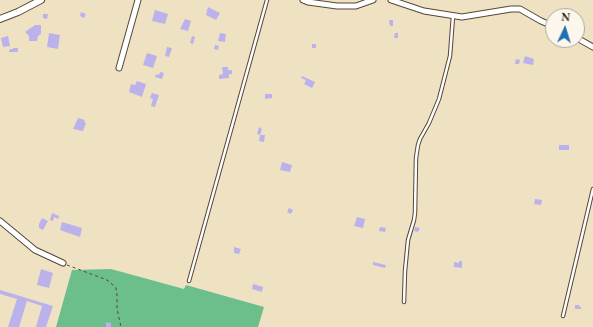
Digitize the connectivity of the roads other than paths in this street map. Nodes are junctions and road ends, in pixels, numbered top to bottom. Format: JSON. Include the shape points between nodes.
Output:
{"nodes":[{"id":1,"x":41,"y":0,"type":"edge"},
{"id":2,"x":138,"y":0,"type":"edge"},
{"id":3,"x":267,"y":0,"type":"edge"},
{"id":4,"x":303,"y":0,"type":"edge"},
{"id":5,"x":373,"y":0,"type":"edge"},
{"id":6,"x":391,"y":0,"type":"edge"},
{"id":7,"x":453,"y":16,"type":"junction"},
{"id":8,"x":0,"y":19,"type":"edge"},
{"id":9,"x":545,"y":23,"type":"edge"},
{"id":10,"x":119,"y":68,"type":"dead end"},
{"id":11,"x":593,"y":189,"type":"edge"},
{"id":12,"x":0,"y":220,"type":"edge"},
{"id":13,"x":63,"y":263,"type":"road end"},
{"id":14,"x":189,"y":282,"type":"dead end"},
{"id":15,"x":404,"y":302,"type":"dead end"},
{"id":16,"x":563,"y":316,"type":"dead end"}],
"edges":[{"from":1,"to":8,"type":"street"},
{"from":2,"to":10,"type":"street"},
{"from":3,"to":14,"type":"lane"},
{"from":4,"to":5,"type":"street","via":[[337,6],[356,6]]},
{"from":6,"to":7,"type":"street","via":[[424,11]]},
{"from":7,"to":9,"type":"street","via":[[520,9]]},
{"from":7,"to":15,"type":"lane","via":[[450,56],[439,99],[418,145],[415,212],[408,240]]},
{"from":11,"to":16,"type":"lane"},
{"from":12,"to":13,"type":"street","via":[[35,250]]}]}
